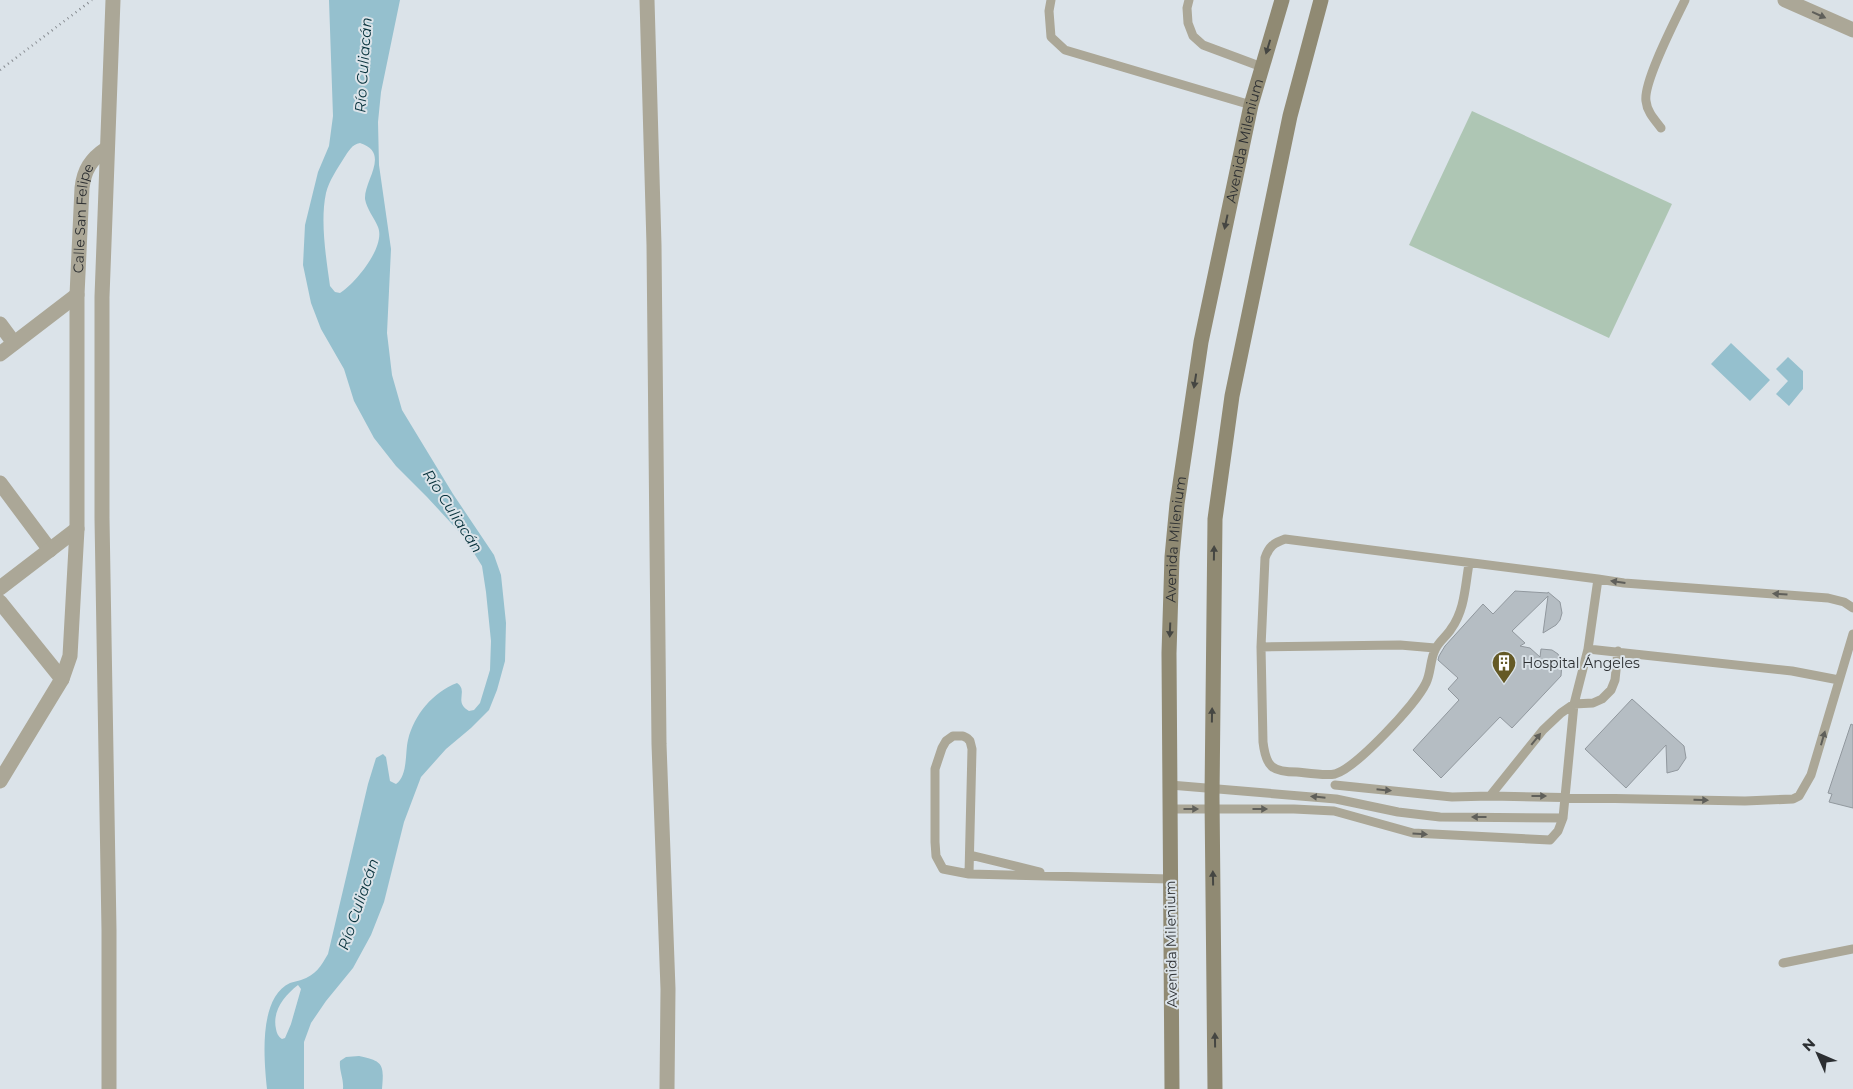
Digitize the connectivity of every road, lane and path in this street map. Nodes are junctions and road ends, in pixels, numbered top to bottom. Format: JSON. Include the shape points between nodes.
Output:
{"nodes":[{"id":1,"x":92,"y":0,"type":"edge"},
{"id":2,"x":113,"y":0,"type":"edge"},
{"id":3,"x":647,"y":0,"type":"edge"},
{"id":4,"x":1051,"y":0,"type":"edge"},
{"id":5,"x":1189,"y":0,"type":"edge"},
{"id":6,"x":1282,"y":0,"type":"edge"},
{"id":7,"x":1321,"y":0,"type":"edge"},
{"id":8,"x":1685,"y":0,"type":"edge"},
{"id":9,"x":1785,"y":0,"type":"edge"},
{"id":10,"x":1853,"y":30,"type":"edge"},
{"id":11,"x":1262,"y":67,"type":"junction"},
{"id":12,"x":0,"y":70,"type":"edge"},
{"id":13,"x":1251,"y":105,"type":"junction"},
{"id":14,"x":1661,"y":128,"type":"dead end"},
{"id":15,"x":106,"y":149,"type":"junction"},
{"id":16,"x":77,"y":295,"type":"junction"},
{"id":17,"x":0,"y":324,"type":"edge"},
{"id":18,"x":14,"y":343,"type":"junction"},
{"id":19,"x":0,"y":354,"type":"edge"},
{"id":20,"x":0,"y":483,"type":"edge"},
{"id":21,"x":77,"y":529,"type":"junction"},
{"id":22,"x":50,"y":550,"type":"junction"},
{"id":23,"x":1469,"y":564,"type":"junction"},
{"id":24,"x":1598,"y":579,"type":"junction"},
{"id":25,"x":0,"y":588,"type":"edge"},
{"id":26,"x":0,"y":602,"type":"edge"},
{"id":27,"x":1853,"y":608,"type":"edge"},
{"id":28,"x":1853,"y":634,"type":"edge"},
{"id":29,"x":1261,"y":647,"type":"junction"},
{"id":30,"x":1435,"y":648,"type":"junction"},
{"id":31,"x":1588,"y":649,"type":"junction"},
{"id":32,"x":1618,"y":651,"type":"junction"},
{"id":33,"x":62,"y":679,"type":"junction"},
{"id":34,"x":1839,"y":680,"type":"junction"},
{"id":35,"x":1574,"y":704,"type":"junction"},
{"id":36,"x":1335,"y":774,"type":"junction"},
{"id":37,"x":0,"y":781,"type":"edge"},
{"id":38,"x":1170,"y":785,"type":"junction"},
{"id":39,"x":1335,"y":785,"type":"junction"},
{"id":40,"x":1212,"y":788,"type":"junction"},
{"id":41,"x":1490,"y":796,"type":"junction"},
{"id":42,"x":1565,"y":796,"type":"junction"},
{"id":43,"x":1336,"y":799,"type":"junction"},
{"id":44,"x":1170,"y":809,"type":"junction"},
{"id":45,"x":1212,"y":809,"type":"junction"},
{"id":46,"x":1334,"y":811,"type":"junction"},
{"id":47,"x":1563,"y":818,"type":"junction"},
{"id":48,"x":970,"y":855,"type":"junction"},
{"id":49,"x":969,"y":874,"type":"junction"},
{"id":50,"x":1055,"y":876,"type":"junction"},
{"id":51,"x":1170,"y":879,"type":"junction"},
{"id":52,"x":1853,"y":949,"type":"edge"},
{"id":53,"x":1783,"y":963,"type":"dead end"},
{"id":54,"x":109,"y":1089,"type":"edge"},
{"id":55,"x":667,"y":1089,"type":"edge"},
{"id":56,"x":1172,"y":1089,"type":"edge"},
{"id":57,"x":1215,"y":1089,"type":"edge"}],
"edges":[{"from":1,"to":12,"type":"path"},
{"from":2,"to":15,"type":"street"},
{"from":3,"to":55,"type":"street","via":[[655,293],[659,744],[668,989]]},
{"from":4,"to":13,"type":"lane","via":[[1051,37],[1065,50]]},
{"from":5,"to":11,"type":"lane","via":[[1188,23],[1193,36],[1203,45]]},
{"from":6,"to":11,"type":"street","name":"Avenida Milenium","one_way":true},
{"from":40,"to":7,"type":"street","one_way":true,"via":[[1214,519],[1232,396],[1290,116]]},
{"from":8,"to":14,"type":"lane","via":[[1662,47],[1646,91],[1650,113]]},
{"from":9,"to":10,"type":"street","one_way":true},
{"from":11,"to":13,"type":"street","name":"Avenida Milenium"},
{"from":13,"to":38,"type":"street","name":"Avenida Milenium","one_way":true,"via":[[1201,342],[1177,504],[1172,557]]},
{"from":15,"to":16,"type":"street","name":"Calle San Felipe","via":[[92,160],[84,175]]},
{"from":15,"to":54,"type":"street","via":[[102,518]]},
{"from":16,"to":18,"type":"street"},
{"from":16,"to":21,"type":"street","name":"Calle San Felipe"},
{"from":17,"to":18,"type":"street"},
{"from":18,"to":19,"type":"street"},
{"from":20,"to":22,"type":"street"},
{"from":21,"to":22,"type":"street"},
{"from":21,"to":33,"type":"street","name":"Calle San Felipe","via":[[71,646]]},
{"from":22,"to":25,"type":"street"},
{"from":23,"to":24,"type":"lane"},
{"from":23,"to":29,"type":"lane","via":[[1285,539],[1269,548],[1265,558]]},
{"from":23,"to":30,"type":"lane","via":[[1462,609],[1452,629]]},
{"from":27,"to":24,"type":"lane","one_way":true,"via":[[1828,598]]},
{"from":24,"to":31,"type":"lane"},
{"from":26,"to":33,"type":"street"},
{"from":28,"to":34,"type":"lane"},
{"from":29,"to":30,"type":"lane"},
{"from":29,"to":36,"type":"lane","via":[[1262,742],[1268,764],[1284,772]]},
{"from":30,"to":36,"type":"lane","via":[[1426,683],[1406,711],[1357,761]]},
{"from":31,"to":32,"type":"lane"},
{"from":31,"to":35,"type":"lane"},
{"from":32,"to":34,"type":"lane","via":[[1792,671]]},
{"from":32,"to":35,"type":"lane","via":[[1616,680],[1611,690],[1593,703]]},
{"from":33,"to":37,"type":"street","name":"Calle San Felipe"},
{"from":42,"to":34,"type":"lane","one_way":true,"via":[[1793,800],[1799,796],[1811,775]]},
{"from":41,"to":35,"type":"lane","one_way":true,"via":[[1552,721]]},
{"from":35,"to":42,"type":"lane"},
{"from":36,"to":39,"type":"lane"},
{"from":38,"to":40,"type":"lane"},
{"from":38,"to":44,"type":"street","name":"Avenida Milenium"},
{"from":39,"to":41,"type":"lane","one_way":true,"via":[[1452,797]]},
{"from":39,"to":43,"type":"lane"},
{"from":43,"to":40,"type":"lane","one_way":true},
{"from":40,"to":45,"type":"street"},
{"from":41,"to":42,"type":"lane","one_way":true},
{"from":42,"to":47,"type":"lane"},
{"from":43,"to":46,"type":"lane"},
{"from":47,"to":43,"type":"lane","one_way":true,"via":[[1440,817]]},
{"from":44,"to":45,"type":"lane","one_way":true},
{"from":44,"to":51,"type":"street","name":"Avenida Milenium"},
{"from":45,"to":46,"type":"lane","one_way":true},
{"from":57,"to":45,"type":"street","one_way":true},
{"from":46,"to":47,"type":"lane","one_way":true,"via":[[1413,834],[1547,840],[1556,835]]},
{"from":48,"to":49,"type":"lane"},
{"from":48,"to":49,"type":"lane","via":[[972,749],[967,738],[957,735],[946,741],[935,769],[936,856],[943,869]]},
{"from":48,"to":50,"type":"lane"},
{"from":49,"to":50,"type":"lane"},
{"from":50,"to":51,"type":"lane"},
{"from":51,"to":56,"type":"street","name":"Avenida Milenium"},
{"from":52,"to":53,"type":"lane"}]}
